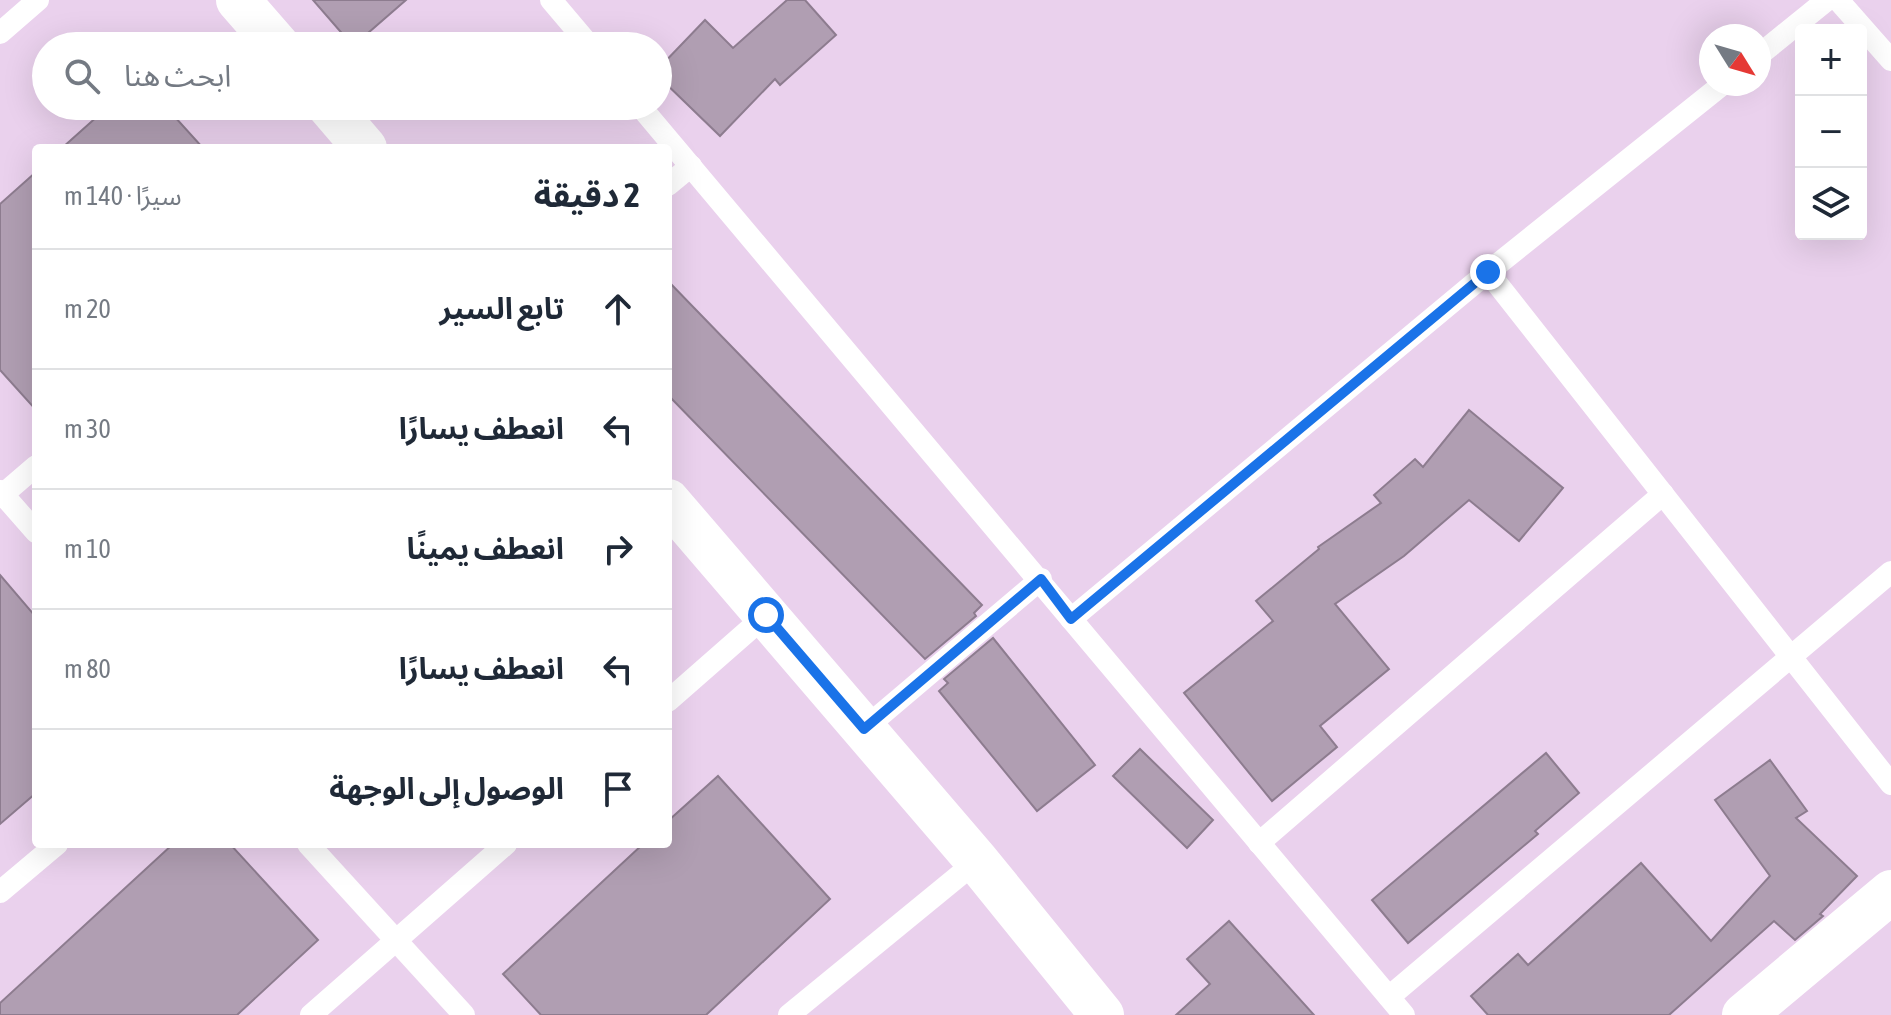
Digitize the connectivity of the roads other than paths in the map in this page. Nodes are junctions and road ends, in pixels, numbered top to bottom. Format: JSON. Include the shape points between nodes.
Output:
{"nodes":[{"id":1,"x":38,"y":0,"type":"edge"},
{"id":2,"x":238,"y":0,"type":"edge"},
{"id":3,"x":551,"y":0,"type":"edge"},
{"id":4,"x":1827,"y":0,"type":"edge"},
{"id":5,"x":1838,"y":0,"type":"edge"},
{"id":6,"x":266,"y":32,"type":"edge"},
{"id":7,"x":578,"y":32,"type":"edge"},
{"id":8,"x":0,"y":33,"type":"edge"},
{"id":9,"x":1771,"y":45,"type":"edge"},
{"id":10,"x":1891,"y":60,"type":"edge"},
{"id":11,"x":1708,"y":96,"type":"edge"},
{"id":12,"x":341,"y":120,"type":"edge"},
{"id":13,"x":652,"y":120,"type":"edge"},
{"id":14,"x":362,"y":144,"type":"edge"},
{"id":15,"x":691,"y":166,"type":"junction"},
{"id":16,"x":672,"y":182,"type":"edge"},
{"id":17,"x":1488,"y":272,"type":"junction"},
{"id":18,"x":32,"y":469,"type":"edge"},
{"id":19,"x":1,"y":494,"type":"edge"},
{"id":20,"x":1663,"y":494,"type":"junction"},
{"id":21,"x":672,"y":506,"type":"edge"},
{"id":22,"x":32,"y":528,"type":"edge"},
{"id":23,"x":1891,"y":572,"type":"edge"},
{"id":24,"x":1041,"y":579,"type":"junction"},
{"id":25,"x":766,"y":615,"type":"junction"},
{"id":26,"x":1071,"y":619,"type":"junction"},
{"id":27,"x":1790,"y":656,"type":"junction"},
{"id":28,"x":672,"y":697,"type":"edge"},
{"id":29,"x":864,"y":729,"type":"junction"},
{"id":30,"x":1891,"y":784,"type":"edge"},
{"id":31,"x":1259,"y":843,"type":"junction"},
{"id":32,"x":52,"y":848,"type":"edge"},
{"id":33,"x":312,"y":848,"type":"edge"},
{"id":34,"x":501,"y":848,"type":"edge"},
{"id":35,"x":977,"y":861,"type":"junction"},
{"id":36,"x":0,"y":892,"type":"edge"},
{"id":37,"x":1891,"y":892,"type":"edge"},
{"id":38,"x":394,"y":942,"type":"junction"},
{"id":39,"x":1389,"y":997,"type":"junction"},
{"id":40,"x":311,"y":1015,"type":"edge"},
{"id":41,"x":464,"y":1015,"type":"edge"},
{"id":42,"x":789,"y":1015,"type":"edge"},
{"id":43,"x":1102,"y":1015,"type":"edge"},
{"id":44,"x":1404,"y":1015,"type":"edge"},
{"id":45,"x":1744,"y":1015,"type":"edge"}],
"edges":[{"from":1,"to":8,"type":"lane"},
{"from":2,"to":6,"type":"street"},
{"from":3,"to":7,"type":"lane"},
{"from":4,"to":9,"type":"lane"},
{"from":5,"to":10,"type":"lane"},
{"from":11,"to":17,"type":"lane"},
{"from":12,"to":14,"type":"street"},
{"from":13,"to":15,"type":"lane"},
{"from":15,"to":16,"type":"lane"},
{"from":15,"to":24,"type":"lane"},
{"from":17,"to":20,"type":"lane"},
{"from":17,"to":26,"type":"lane"},
{"from":18,"to":19,"type":"lane"},
{"from":19,"to":22,"type":"lane"},
{"from":20,"to":27,"type":"lane"},
{"from":20,"to":31,"type":"lane"},
{"from":21,"to":25,"type":"street"},
{"from":23,"to":27,"type":"lane"},
{"from":24,"to":26,"type":"lane"},
{"from":24,"to":29,"type":"lane"},
{"from":25,"to":28,"type":"lane"},
{"from":25,"to":29,"type":"street"},
{"from":26,"to":31,"type":"lane"},
{"from":27,"to":30,"type":"lane"},
{"from":27,"to":39,"type":"lane"},
{"from":29,"to":35,"type":"street"},
{"from":31,"to":39,"type":"lane"},
{"from":32,"to":36,"type":"lane"},
{"from":33,"to":38,"type":"lane"},
{"from":34,"to":38,"type":"lane"},
{"from":35,"to":42,"type":"lane"},
{"from":35,"to":43,"type":"street"},
{"from":37,"to":45,"type":"street"},
{"from":38,"to":40,"type":"lane"},
{"from":38,"to":41,"type":"lane"},
{"from":39,"to":44,"type":"lane"}]}
